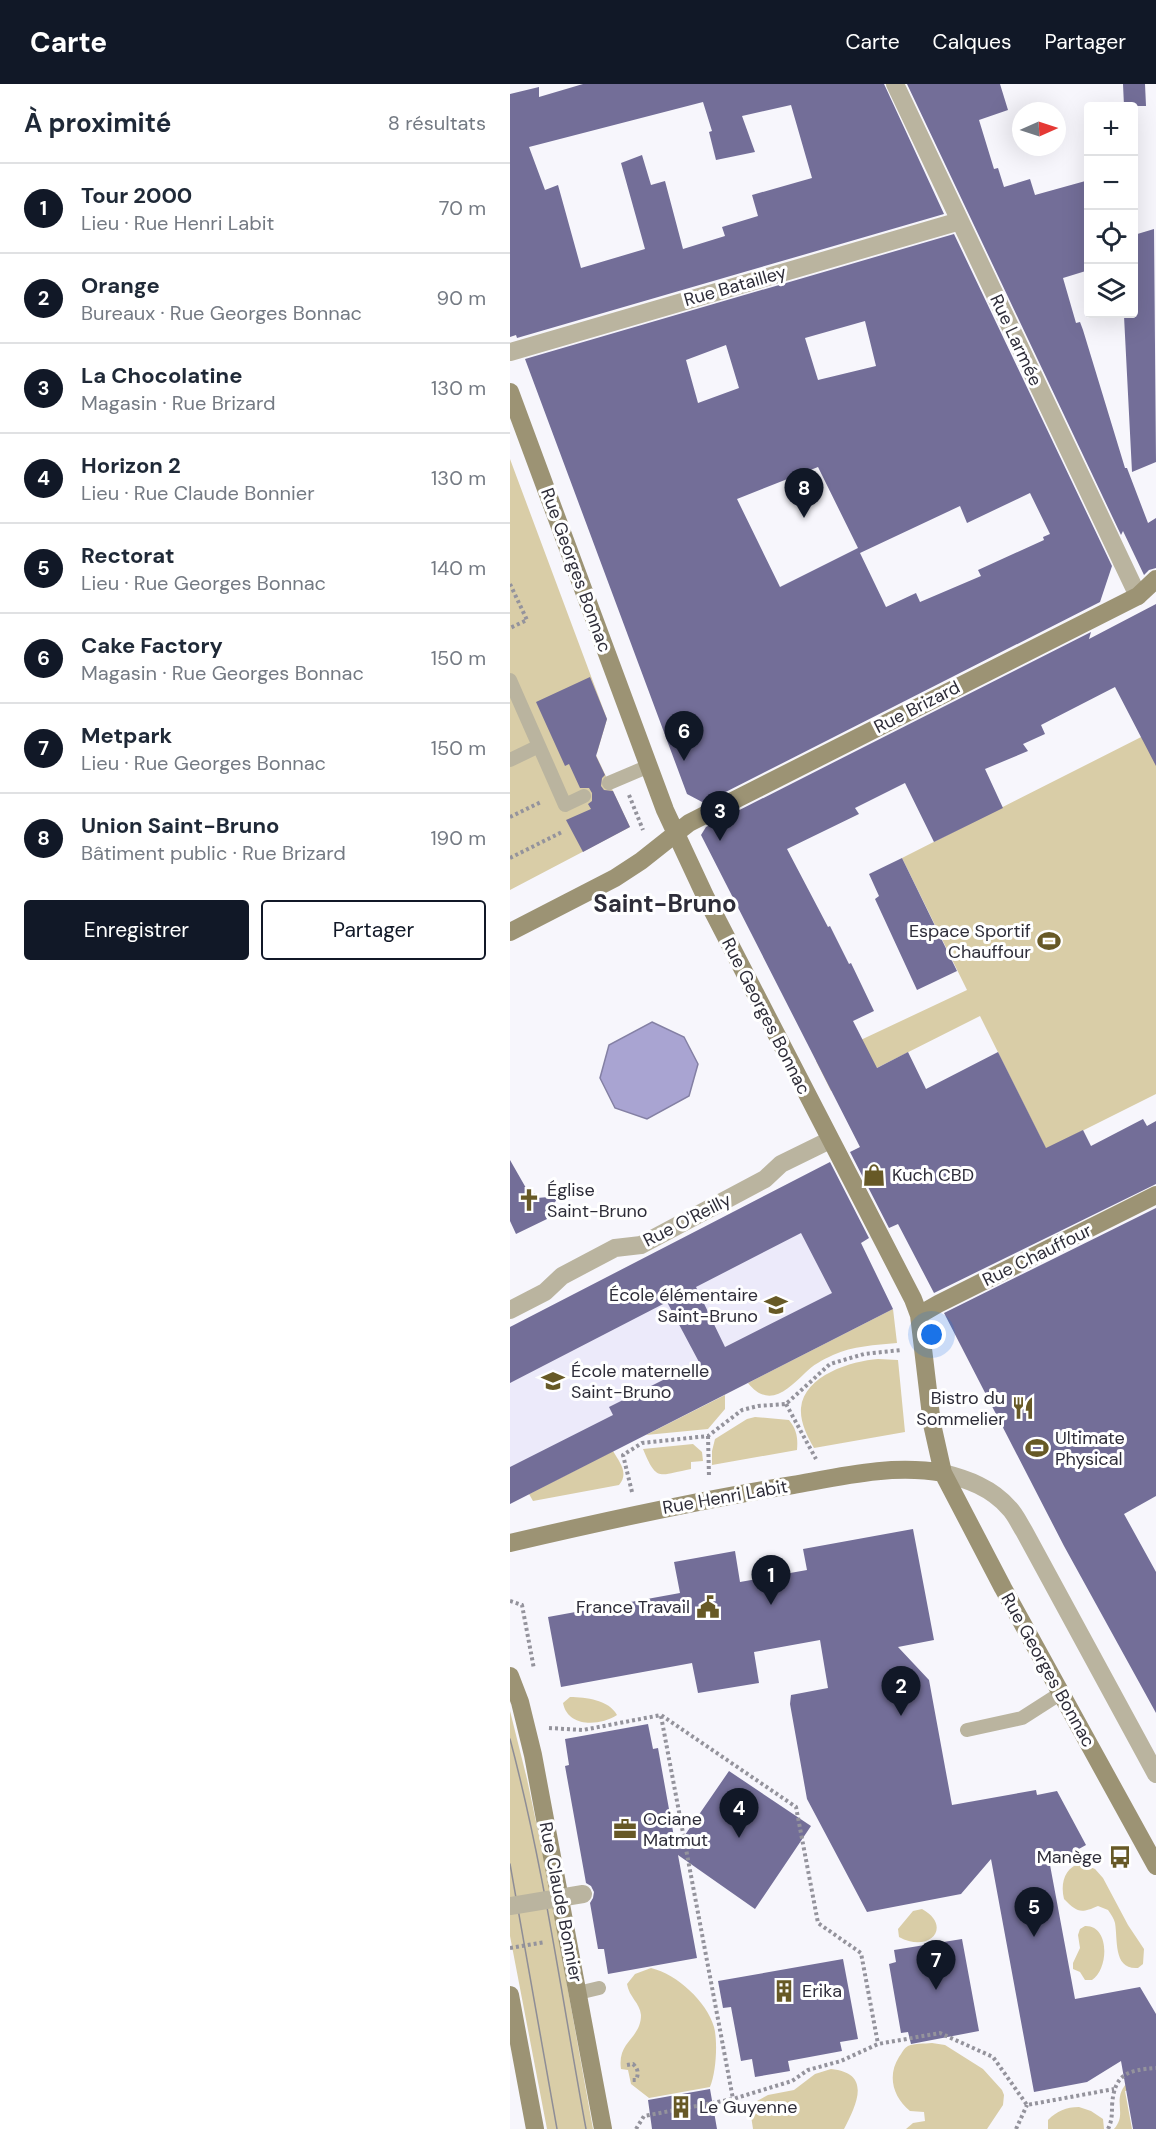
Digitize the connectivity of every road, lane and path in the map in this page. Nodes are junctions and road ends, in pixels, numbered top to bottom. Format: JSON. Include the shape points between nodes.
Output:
{"nodes":[{"id":1,"x":894,"y":84,"type":"edge"},
{"id":2,"x":960,"y":221,"type":"junction"},
{"id":3,"x":510,"y":352,"type":"edge"},
{"id":4,"x":510,"y":392,"type":"edge"},
{"id":5,"x":1156,"y":579,"type":"edge"},
{"id":6,"x":510,"y":584,"type":"edge"},
{"id":7,"x":1138,"y":596,"type":"junction"},
{"id":8,"x":510,"y":628,"type":"edge"},
{"id":9,"x":510,"y":680,"type":"edge"},
{"id":10,"x":539,"y":746,"type":"junction"},
{"id":11,"x":510,"y":760,"type":"edge"},
{"id":12,"x":649,"y":766,"type":"junction"},
{"id":13,"x":609,"y":783,"type":"dead end"},
{"id":14,"x":584,"y":796,"type":"dead end"},
{"id":15,"x":563,"y":798,"type":"junction"},
{"id":16,"x":510,"y":817,"type":"edge"},
{"id":17,"x":562,"y":832,"type":"dead end"},
{"id":18,"x":676,"y":833,"type":"junction"},
{"id":19,"x":510,"y":858,"type":"edge"},
{"id":20,"x":510,"y":932,"type":"edge"},
{"id":21,"x":830,"y":1140,"type":"junction"},
{"id":22,"x":1156,"y":1195,"type":"edge"},
{"id":23,"x":510,"y":1310,"type":"edge"},
{"id":24,"x":919,"y":1315,"type":"junction"},
{"id":25,"x":922,"y":1350,"type":"junction"},
{"id":26,"x":786,"y":1404,"type":"junction"},
{"id":27,"x":708,"y":1436,"type":"junction"},
{"id":28,"x":943,"y":1473,"type":"junction"},
{"id":29,"x":827,"y":1479,"type":"junction"},
{"id":30,"x":710,"y":1499,"type":"junction"},
{"id":31,"x":636,"y":1513,"type":"junction"},
{"id":32,"x":510,"y":1543,"type":"edge"},
{"id":33,"x":510,"y":1601,"type":"edge"},
{"id":34,"x":534,"y":1670,"type":"dead end"},
{"id":35,"x":510,"y":1676,"type":"edge"},
{"id":36,"x":1061,"y":1693,"type":"junction"},
{"id":37,"x":661,"y":1715,"type":"junction"},
{"id":38,"x":552,"y":1728,"type":"dead end"},
{"id":39,"x":967,"y":1730,"type":"dead end"},
{"id":40,"x":1156,"y":1774,"type":"edge"},
{"id":41,"x":1156,"y":1866,"type":"edge"},
{"id":42,"x":583,"y":1894,"type":"dead end"},
{"id":43,"x":510,"y":1906,"type":"edge"},
{"id":44,"x":568,"y":1938,"type":"junction"},
{"id":45,"x":510,"y":1948,"type":"edge"},
{"id":46,"x":599,"y":1988,"type":"dead end"},
{"id":47,"x":578,"y":1993,"type":"junction"},
{"id":48,"x":510,"y":1995,"type":"edge"},
{"id":49,"x":514,"y":2037,"type":"edge"},
{"id":50,"x":878,"y":2043,"type":"junction"},
{"id":51,"x":627,"y":2065,"type":"dead end"},
{"id":52,"x":1156,"y":2068,"type":"edge"},
{"id":53,"x":630,"y":2080,"type":"dead end"},
{"id":54,"x":1114,"y":2089,"type":"junction"},
{"id":55,"x":733,"y":2099,"type":"junction"},
{"id":56,"x":1027,"y":2105,"type":"junction"},
{"id":57,"x":535,"y":2129,"type":"edge"},
{"id":58,"x":603,"y":2129,"type":"edge"},
{"id":59,"x":636,"y":2129,"type":"edge"},
{"id":60,"x":1016,"y":2129,"type":"edge"},
{"id":61,"x":1108,"y":2129,"type":"edge"}],
"edges":[{"from":1,"to":2,"type":"street","name":"Rue Larmée"},
{"from":2,"to":3,"type":"street","name":"Rue Batailley"},
{"from":2,"to":7,"type":"street","name":"Rue Larmée"},
{"from":4,"to":12,"type":"street","name":"Rue Georges Bonnac"},
{"from":5,"to":7,"type":"street","name":"Rue Brizard"},
{"from":6,"to":8,"type":"path","via":[[527,620]]},
{"from":7,"to":18,"type":"street","name":"Rue Brizard"},
{"from":9,"to":10,"type":"lane"},
{"from":10,"to":11,"type":"lane"},
{"from":10,"to":15,"type":"lane"},
{"from":12,"to":13,"type":"lane"},
{"from":12,"to":18,"type":"street","name":"Rue Georges Bonnac"},
{"from":14,"to":15,"type":"lane"},
{"from":15,"to":16,"type":"path"},
{"from":17,"to":19,"type":"path"},
{"from":18,"to":20,"type":"street","name":"Rue Brizard","via":[[641,861]]},
{"from":18,"to":21,"type":"street","name":"Rue Georges Bonnac"},
{"from":21,"to":23,"type":"street","name":"Rue O'Reilly","via":[[641,1245],[615,1248],[562,1276],[545,1292]]},
{"from":21,"to":24,"type":"street","name":"Rue Georges Bonnac"},
{"from":22,"to":24,"type":"street","name":"Rue Chauffour"},
{"from":24,"to":25,"type":"street","name":"Rue Georges Bonnac"},
{"from":25,"to":26,"type":"path","via":[[864,1354],[830,1364]]},
{"from":25,"to":28,"type":"street","name":"Rue Georges Bonnac"},
{"from":26,"to":27,"type":"path","via":[[742,1410]]},
{"from":26,"to":29,"type":"path"},
{"from":27,"to":30,"type":"path"},
{"from":27,"to":31,"type":"path","via":[[642,1443],[623,1455]]},
{"from":28,"to":29,"type":"street","name":"Rue Henri Labit","via":[[881,1470]]},
{"from":28,"to":36,"type":"street","name":"Rue Georges Bonnac"},
{"from":28,"to":40,"type":"street","via":[[989,1491],[1008,1507]]},
{"from":29,"to":30,"type":"street","name":"Rue Henri Labit"},
{"from":30,"to":31,"type":"street","name":"Rue Henri Labit"},
{"from":31,"to":32,"type":"street","name":"Rue Henri Labit"},
{"from":33,"to":34,"type":"path","via":[[522,1605]]},
{"from":35,"to":44,"type":"street","name":"Rue Claude Bonnier","via":[[533,1755]]},
{"from":36,"to":39,"type":"lane","via":[[1022,1718]]},
{"from":36,"to":41,"type":"street","name":"Rue Georges Bonnac"},
{"from":37,"to":38,"type":"path","via":[[583,1730]]},
{"from":37,"to":50,"type":"path","via":[[796,1807],[818,1923],[861,1953]]},
{"from":37,"to":55,"type":"path"},
{"from":42,"to":43,"type":"street","bridge":true},
{"from":44,"to":45,"type":"path"},
{"from":44,"to":47,"type":"street","name":"Rue Claude Bonnier"},
{"from":46,"to":47,"type":"lane"},
{"from":47,"to":58,"type":"street","name":"Rue Claude Bonnier"},
{"from":48,"to":49,"type":"street"},
{"from":49,"to":57,"type":"street"},
{"from":50,"to":55,"type":"path","via":[[841,2061],[808,2070],[792,2081]]},
{"from":50,"to":56,"type":"path","via":[[940,2033],[993,2057]]},
{"from":51,"to":53,"type":"path","via":[[637,2068],[636,2080]]},
{"from":52,"to":54,"type":"path","via":[[1129,2072]]},
{"from":54,"to":56,"type":"path"},
{"from":54,"to":61,"type":"path"},
{"from":55,"to":59,"type":"path","via":[[644,2116]]},
{"from":56,"to":60,"type":"path"}]}
